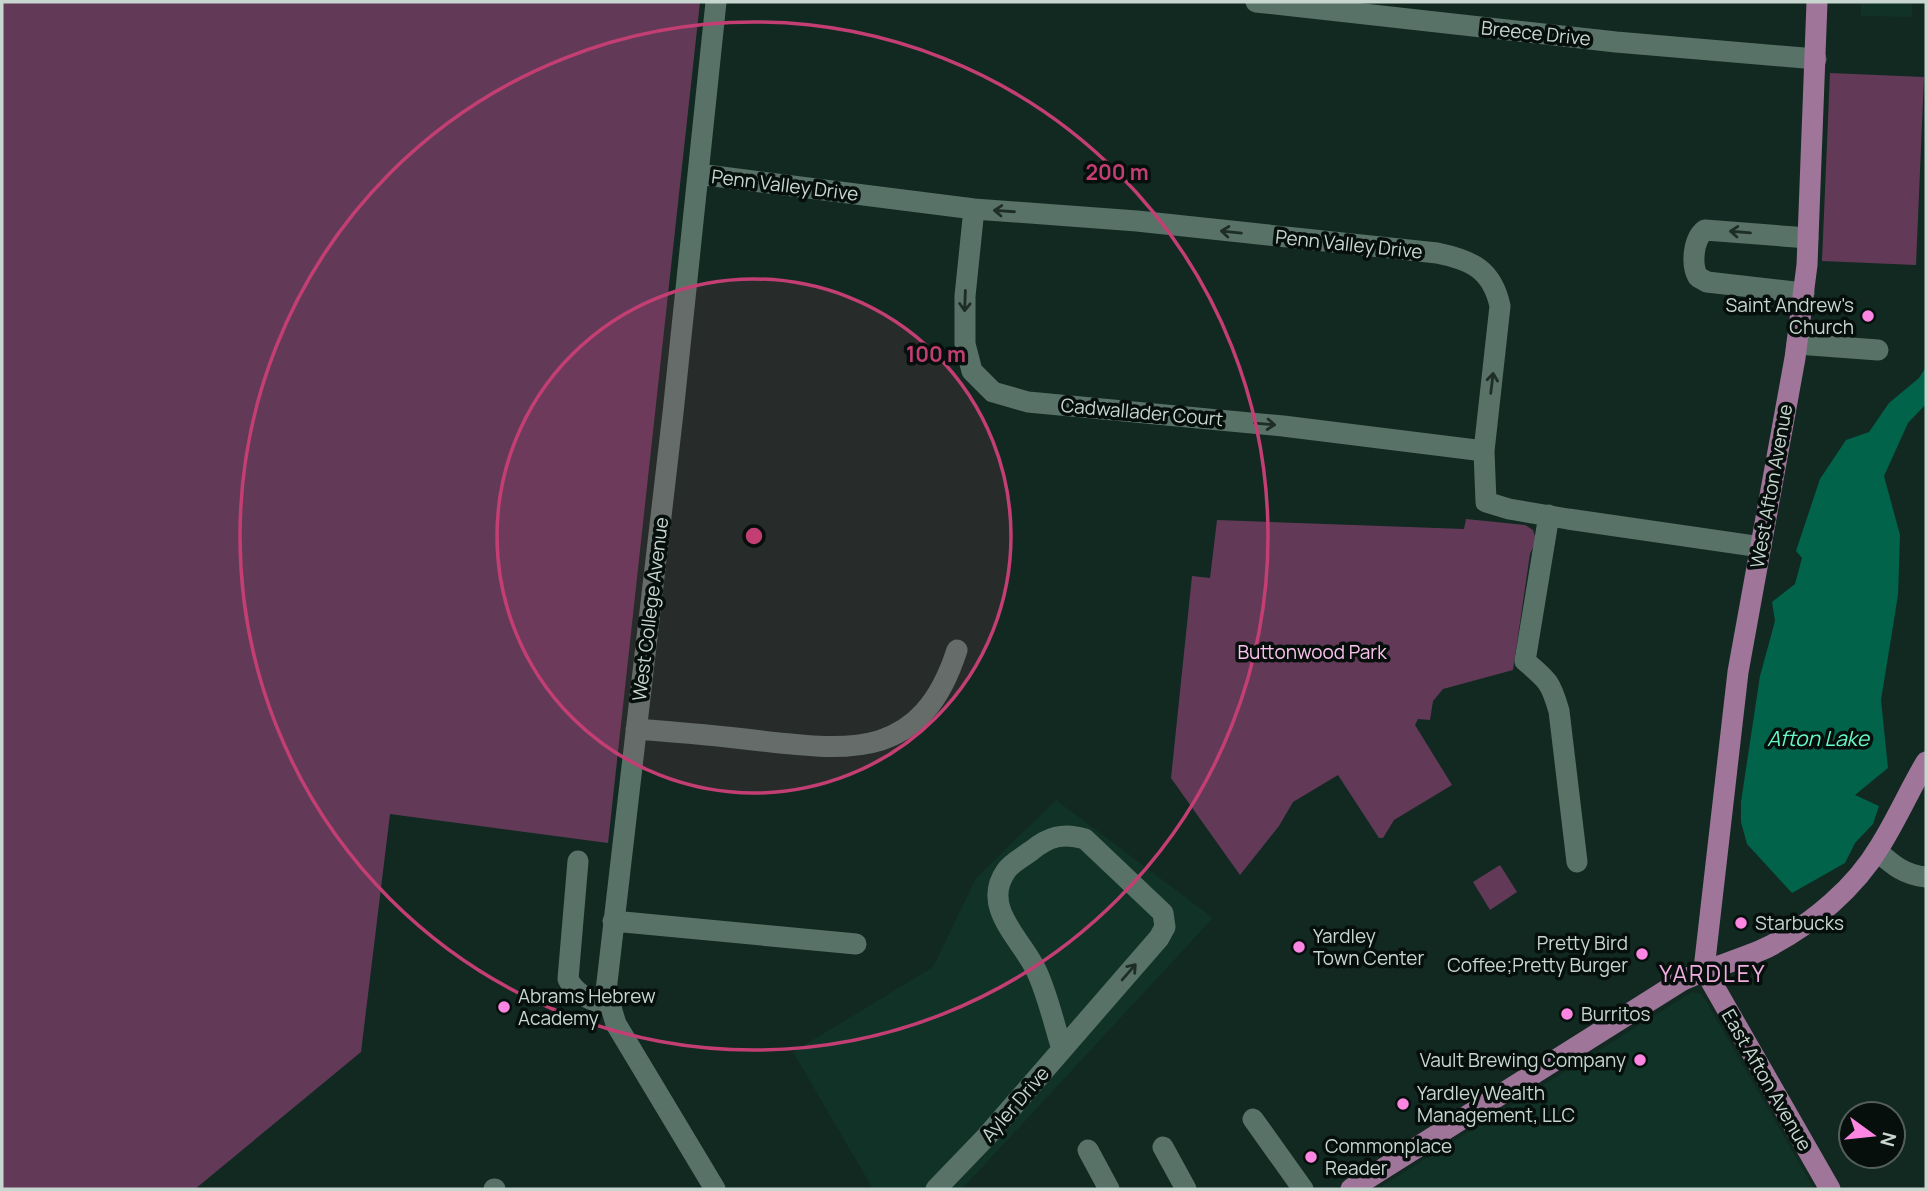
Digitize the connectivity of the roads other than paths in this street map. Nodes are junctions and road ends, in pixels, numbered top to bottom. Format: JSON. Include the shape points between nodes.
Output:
{"nodes":[{"id":1,"x":716,"y":2,"type":"edge"},
{"id":2,"x":1256,"y":2,"type":"edge"},
{"id":3,"x":1817,"y":2,"type":"edge"},
{"id":4,"x":1816,"y":59,"type":"junction"},
{"id":5,"x":698,"y":174,"type":"junction"},
{"id":6,"x":974,"y":209,"type":"junction"},
{"id":7,"x":1808,"y":238,"type":"junction"},
{"id":8,"x":1804,"y":293,"type":"junction"},
{"id":9,"x":1797,"y":344,"type":"junction"},
{"id":10,"x":1878,"y":350,"type":"dead end"},
{"id":11,"x":1484,"y":451,"type":"junction"},
{"id":12,"x":1549,"y":515,"type":"junction"},
{"id":13,"x":1761,"y":547,"type":"junction"},
{"id":14,"x":957,"y":650,"type":"dead end"},
{"id":15,"x":636,"y":729,"type":"junction"},
{"id":16,"x":1926,"y":762,"type":"edge"},
{"id":17,"x":1877,"y":851,"type":"junction"},
{"id":18,"x":578,"y":861,"type":"dead end"},
{"id":19,"x":1577,"y":862,"type":"dead end"},
{"id":20,"x":1926,"y":877,"type":"edge"},
{"id":21,"x":613,"y":921,"type":"junction"},
{"id":22,"x":856,"y":944,"type":"dead end"},
{"id":23,"x":1704,"y":970,"type":"junction"},
{"id":24,"x":609,"y":1006,"type":"junction"},
{"id":25,"x":1062,"y":1049,"type":"junction"},
{"id":26,"x":1253,"y":1119,"type":"dead end"},
{"id":27,"x":1163,"y":1147,"type":"dead end"},
{"id":28,"x":1088,"y":1150,"type":"dead end"},
{"id":29,"x":1825,"y":1187,"type":"edge"},
{"id":30,"x":715,"y":1189,"type":"edge"},
{"id":31,"x":936,"y":1189,"type":"edge"},
{"id":32,"x":1109,"y":1189,"type":"edge"},
{"id":33,"x":1186,"y":1189,"type":"edge"},
{"id":34,"x":1303,"y":1189,"type":"edge"},
{"id":35,"x":1351,"y":1189,"type":"edge"}],
"edges":[{"from":1,"to":5,"type":"street","name":"West College Avenue"},
{"from":2,"to":4,"type":"street","name":"Breece Drive"},
{"from":3,"to":4,"type":"main road","name":"West Afton Avenue"},
{"from":4,"to":7,"type":"main road","name":"West Afton Avenue"},
{"from":5,"to":6,"type":"street","name":"Penn Valley Drive"},
{"from":5,"to":15,"type":"street","name":"West College Avenue"},
{"from":6,"to":11,"type":"street","name":"Cadwallader Court","one_way":true,"via":[[965,344],[972,371],[993,392],[1028,402]]},
{"from":11,"to":6,"type":"street","name":"Penn Valley Drive","one_way":true,"via":[[1500,306],[1494,287],[1473,264],[1437,253]]},
{"from":7,"to":8,"type":"main road","name":"West Afton Avenue"},
{"from":7,"to":8,"type":"street","one_way":true,"via":[[1705,230],[1698,236],[1694,264],[1695,272],[1707,282]]},
{"from":8,"to":9,"type":"main road","name":"West Afton Avenue"},
{"from":9,"to":10,"type":"street"},
{"from":9,"to":13,"type":"main road","name":"West Afton Avenue"},
{"from":11,"to":12,"type":"street","name":"Penn Valley Drive","via":[[1486,502]]},
{"from":12,"to":13,"type":"street","name":"Penn Valley Drive"},
{"from":12,"to":19,"type":"street","via":[[1525,662],[1552,687],[1559,711]]},
{"from":13,"to":23,"type":"main road","name":"West Afton Avenue","via":[[1738,672]]},
{"from":14,"to":15,"type":"street","via":[[936,697],[921,715],[896,735],[867,745],[804,746]]},
{"from":15,"to":21,"type":"street","name":"West College Avenue"},
{"from":16,"to":17,"type":"main road"},
{"from":17,"to":20,"type":"street","via":[[1897,869]]},
{"from":17,"to":23,"type":"main road","via":[[1841,894],[1798,930],[1767,947]]},
{"from":18,"to":24,"type":"street","via":[[568,979],[583,997]]},
{"from":21,"to":22,"type":"street"},
{"from":21,"to":24,"type":"street","name":"West College Avenue","via":[[606,991]]},
{"from":23,"to":29,"type":"main road","name":"East Afton Avenue"},
{"from":23,"to":35,"type":"main road"},
{"from":24,"to":30,"type":"street","name":"West College Avenue","via":[[615,1024]]},
{"from":25,"to":25,"type":"street","name":"Ayler Drive","one_way":true,"via":[[1166,927],[1163,913],[1085,839],[1073,835],[1046,838],[1006,870],[997,890],[1000,916],[1038,972]]},
{"from":25,"to":31,"type":"street","name":"Ayler Drive"},
{"from":26,"to":34,"type":"street"},
{"from":27,"to":33,"type":"street"},
{"from":28,"to":32,"type":"street"}]}
